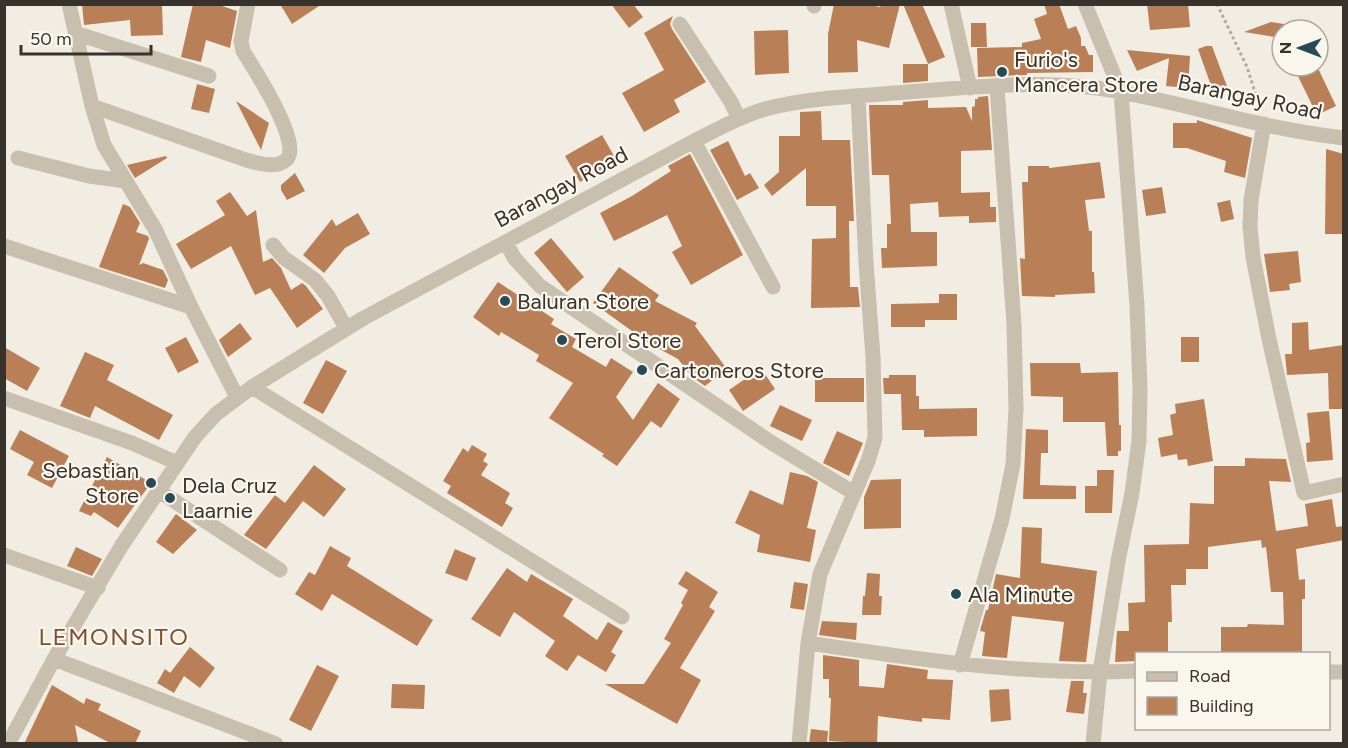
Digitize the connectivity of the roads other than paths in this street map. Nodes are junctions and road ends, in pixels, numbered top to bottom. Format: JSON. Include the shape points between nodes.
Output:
{"nodes":[{"id":1,"x":69,"y":4,"type":"edge"},
{"id":2,"x":248,"y":4,"type":"edge"},
{"id":3,"x":951,"y":4,"type":"edge"},
{"id":4,"x":1085,"y":4,"type":"edge"},
{"id":5,"x":680,"y":24,"type":"dead end"},
{"id":6,"x":75,"y":33,"type":"junction"},
{"id":7,"x":209,"y":76,"type":"dead end"},
{"id":8,"x":997,"y":87,"type":"junction"},
{"id":9,"x":970,"y":88,"type":"junction"},
{"id":10,"x":1121,"y":92,"type":"junction"},
{"id":11,"x":858,"y":96,"type":"junction"},
{"id":12,"x":92,"y":106,"type":"junction"},
{"id":13,"x":740,"y":119,"type":"junction"},
{"id":14,"x":1264,"y":124,"type":"junction"},
{"id":15,"x":1344,"y":138,"type":"edge"},
{"id":16,"x":694,"y":141,"type":"junction"},
{"id":17,"x":18,"y":158,"type":"dead end"},
{"id":18,"x":126,"y":181,"type":"junction"},
{"id":19,"x":506,"y":243,"type":"junction"},
{"id":20,"x":273,"y":245,"type":"dead end"},
{"id":21,"x":4,"y":246,"type":"edge"},
{"id":22,"x":773,"y":287,"type":"dead end"},
{"id":23,"x":190,"y":307,"type":"junction"},
{"id":24,"x":346,"y":328,"type":"junction"},
{"id":25,"x":252,"y":387,"type":"junction"},
{"id":26,"x":237,"y":397,"type":"junction"},
{"id":27,"x":4,"y":398,"type":"edge"},
{"id":28,"x":177,"y":463,"type":"junction"},
{"id":29,"x":1344,"y":484,"type":"edge"},
{"id":30,"x":159,"y":491,"type":"junction"},
{"id":31,"x":854,"y":493,"type":"junction"},
{"id":32,"x":4,"y":555,"type":"edge"},
{"id":33,"x":280,"y":570,"type":"dead end"},
{"id":34,"x":98,"y":588,"type":"junction"},
{"id":35,"x":622,"y":617,"type":"dead end"},
{"id":36,"x":808,"y":643,"type":"junction"},
{"id":37,"x":54,"y":659,"type":"junction"},
{"id":38,"x":960,"y":665,"type":"junction"},
{"id":39,"x":1135,"y":671,"type":"edge"},
{"id":40,"x":1100,"y":672,"type":"junction"},
{"id":41,"x":8,"y":744,"type":"edge"},
{"id":42,"x":276,"y":744,"type":"edge"},
{"id":43,"x":799,"y":744,"type":"edge"},
{"id":44,"x":1093,"y":744,"type":"edge"}],
"edges":[{"from":1,"to":6,"type":"street"},
{"from":2,"to":12,"type":"street","via":[[241,41],[243,51],[284,124],[290,143],[286,161],[264,164],[246,160]]},
{"from":3,"to":9,"type":"street"},
{"from":4,"to":10,"type":"street"},
{"from":5,"to":13,"type":"street"},
{"from":6,"to":7,"type":"street"},
{"from":6,"to":12,"type":"street"},
{"from":8,"to":9,"type":"street","name":"Barangay Road"},
{"from":8,"to":10,"type":"street","name":"Barangay Road","via":[[1068,86]]},
{"from":8,"to":38,"type":"street","via":[[1014,324],[1013,464],[1002,519]]},
{"from":9,"to":11,"type":"street","name":"Barangay Road"},
{"from":10,"to":14,"type":"street","name":"Barangay Road"},
{"from":10,"to":40,"type":"street","via":[[1137,306],[1139,441]]},
{"from":11,"to":13,"type":"street","name":"Barangay Road","via":[[795,103]]},
{"from":11,"to":31,"type":"street","via":[[875,438]]},
{"from":12,"to":18,"type":"street","via":[[104,145]]},
{"from":13,"to":16,"type":"street","name":"Barangay Road"},
{"from":14,"to":15,"type":"street","name":"Barangay Road"},
{"from":14,"to":29,"type":"street","via":[[1250,227],[1271,350],[1304,493]]},
{"from":16,"to":19,"type":"street","name":"Barangay Road"},
{"from":16,"to":22,"type":"street"},
{"from":17,"to":18,"type":"street"},
{"from":18,"to":23,"type":"street","via":[[155,229]]},
{"from":19,"to":24,"type":"street","name":"Barangay Road"},
{"from":19,"to":31,"type":"street","via":[[540,286],[772,443]]},
{"from":20,"to":24,"type":"street","via":[[315,280]]},
{"from":21,"to":23,"type":"street"},
{"from":23,"to":26,"type":"street"},
{"from":24,"to":25,"type":"street","name":"Barangay Road"},
{"from":25,"to":26,"type":"street","name":"Barangay Road"},
{"from":25,"to":35,"type":"street"},
{"from":26,"to":28,"type":"street","name":"Barangay Road","via":[[195,437]]},
{"from":27,"to":28,"type":"street","via":[[114,436]]},
{"from":28,"to":30,"type":"street","name":"Barangay Road"},
{"from":30,"to":33,"type":"street"},
{"from":30,"to":34,"type":"street","name":"Barangay Road"},
{"from":31,"to":36,"type":"street","via":[[820,574]]},
{"from":32,"to":34,"type":"street"},
{"from":34,"to":37,"type":"street","name":"Barangay Road"},
{"from":36,"to":38,"type":"street"},
{"from":36,"to":43,"type":"street"},
{"from":37,"to":41,"type":"street","name":"Barangay Road"},
{"from":37,"to":42,"type":"street"},
{"from":38,"to":40,"type":"street"},
{"from":39,"to":40,"type":"street"},
{"from":40,"to":44,"type":"street"}]}
